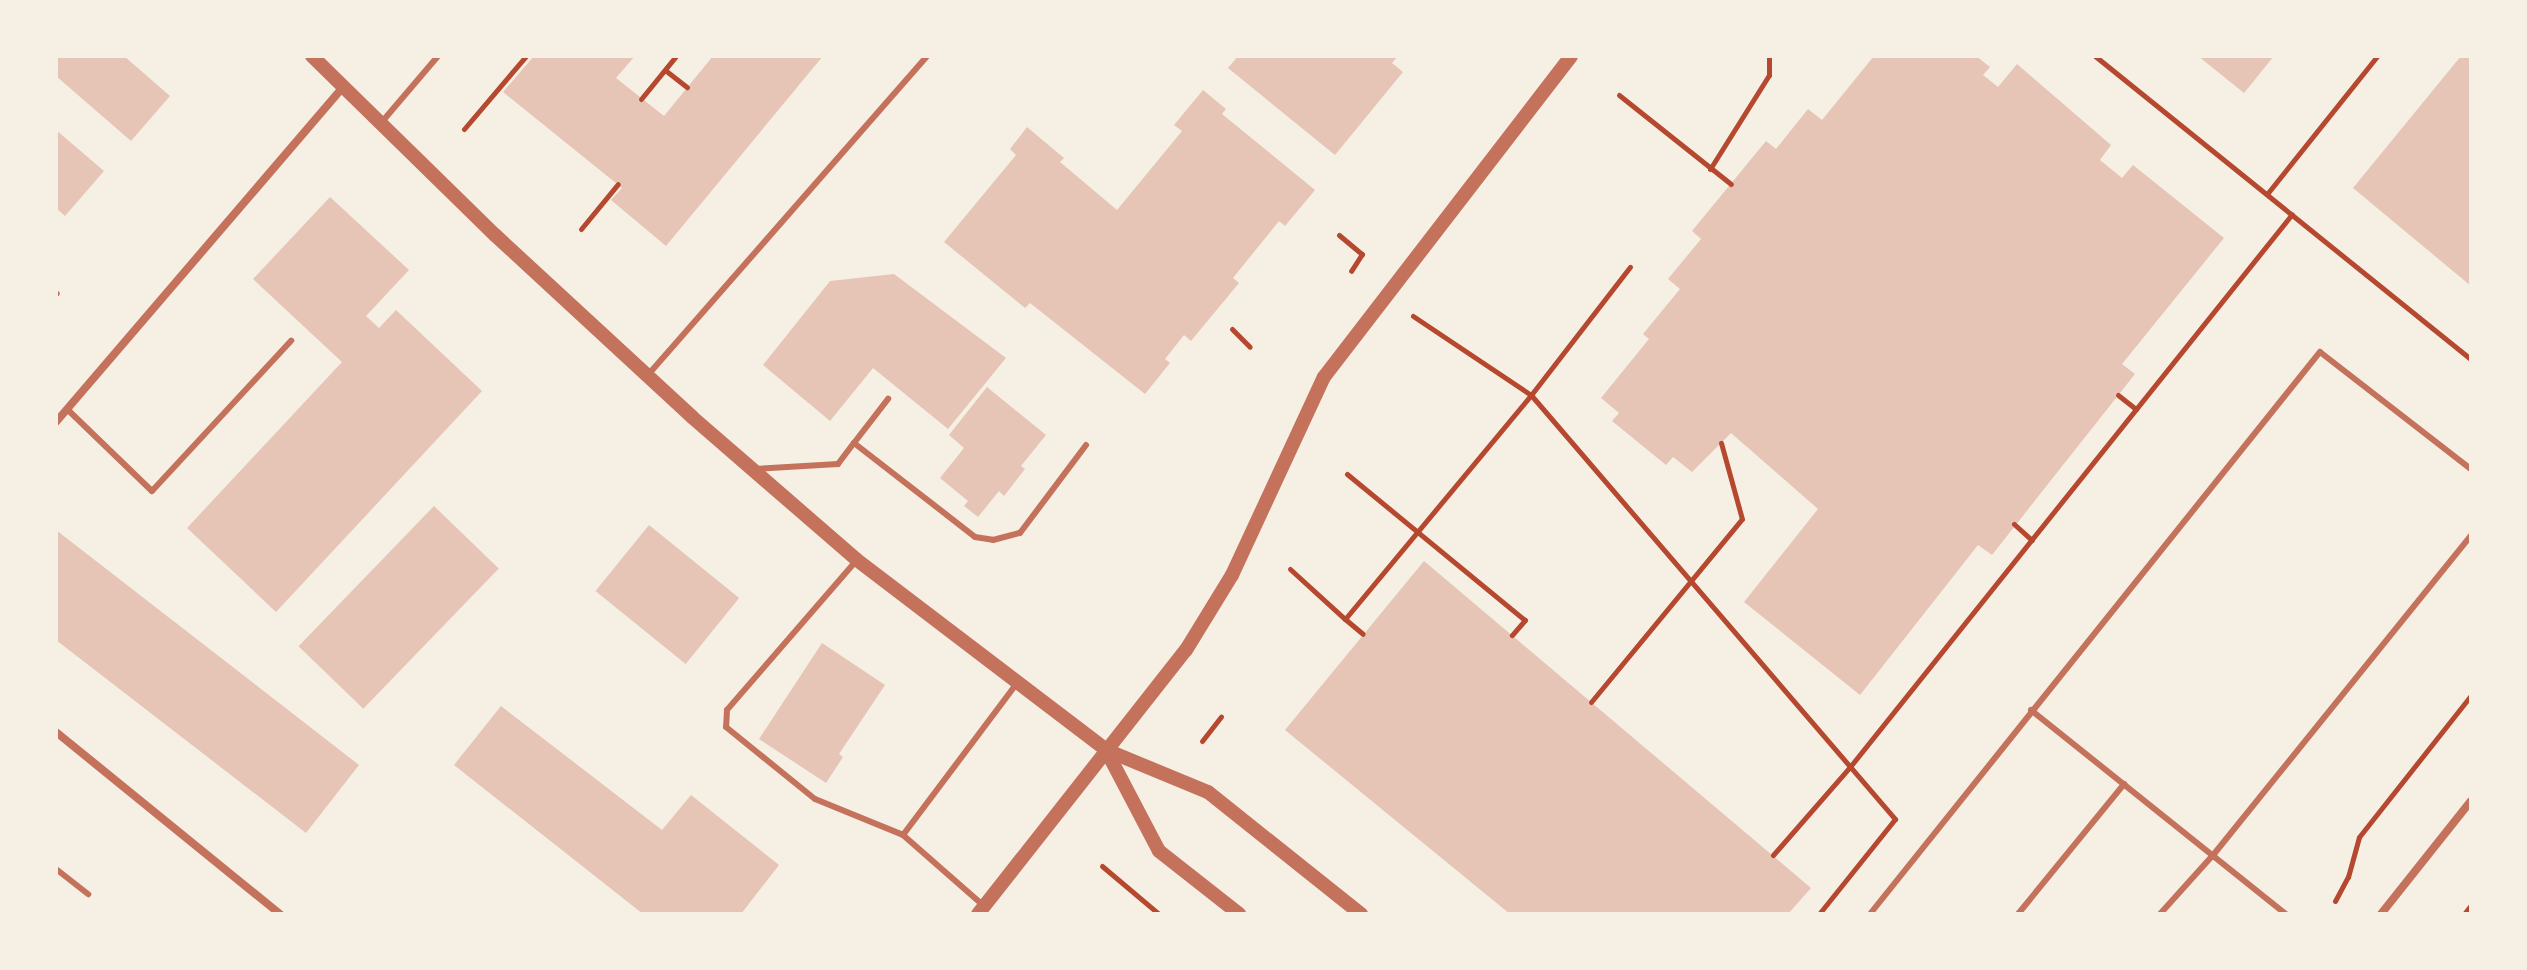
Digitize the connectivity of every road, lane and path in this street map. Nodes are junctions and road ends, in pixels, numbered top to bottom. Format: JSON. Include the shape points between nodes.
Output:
{"nodes":[{"id":1,"x":312,"y":56,"type":"edge"},
{"id":2,"x":438,"y":56,"type":"edge"},
{"id":3,"x":526,"y":56,"type":"edge"},
{"id":4,"x":676,"y":56,"type":"edge"},
{"id":5,"x":927,"y":56,"type":"edge"},
{"id":6,"x":1571,"y":56,"type":"edge"},
{"id":7,"x":1769,"y":56,"type":"edge"},
{"id":8,"x":2095,"y":56,"type":"edge"},
{"id":9,"x":2377,"y":56,"type":"edge"},
{"id":10,"x":665,"y":70,"type":"junction"},
{"id":11,"x":343,"y":87,"type":"junction"},
{"id":12,"x":687,"y":87,"type":"dead end"},
{"id":13,"x":1619,"y":95,"type":"dead end"},
{"id":14,"x":641,"y":99,"type":"dead end"},
{"id":15,"x":381,"y":123,"type":"junction"},
{"id":16,"x":464,"y":129,"type":"dead end"},
{"id":17,"x":1710,"y":169,"type":"junction"},
{"id":18,"x":618,"y":184,"type":"dead end"},
{"id":19,"x":1731,"y":184,"type":"dead end"},
{"id":20,"x":2267,"y":194,"type":"junction"},
{"id":21,"x":2292,"y":214,"type":"junction"},
{"id":22,"x":581,"y":229,"type":"dead end"},
{"id":23,"x":1339,"y":235,"type":"dead end"},
{"id":24,"x":1630,"y":267,"type":"dead end"},
{"id":25,"x":1351,"y":271,"type":"dead end"},
{"id":26,"x":1413,"y":316,"type":"dead end"},
{"id":27,"x":1232,"y":329,"type":"dead end"},
{"id":28,"x":291,"y":341,"type":"dead end"},
{"id":29,"x":1250,"y":347,"type":"dead end"},
{"id":30,"x":2471,"y":359,"type":"edge"},
{"id":31,"x":647,"y":376,"type":"junction"},
{"id":32,"x":1531,"y":395,"type":"junction"},
{"id":33,"x":2118,"y":395,"type":"dead end"},
{"id":34,"x":888,"y":399,"type":"dead end"},
{"id":35,"x":67,"y":409,"type":"junction"},
{"id":36,"x":2136,"y":409,"type":"junction"},
{"id":37,"x":56,"y":422,"type":"edge"},
{"id":38,"x":854,"y":443,"type":"junction"},
{"id":39,"x":1721,"y":443,"type":"dead end"},
{"id":40,"x":1086,"y":445,"type":"dead end"},
{"id":41,"x":751,"y":469,"type":"junction"},
{"id":42,"x":2471,"y":469,"type":"edge"},
{"id":43,"x":1347,"y":474,"type":"dead end"},
{"id":44,"x":2014,"y":524,"type":"dead end"},
{"id":45,"x":1417,"y":532,"type":"junction"},
{"id":46,"x":2471,"y":535,"type":"edge"},
{"id":47,"x":2032,"y":540,"type":"junction"},
{"id":48,"x":857,"y":560,"type":"junction"},
{"id":49,"x":1290,"y":569,"type":"dead end"},
{"id":50,"x":1690,"y":581,"type":"junction"},
{"id":51,"x":1345,"y":619,"type":"junction"},
{"id":52,"x":1363,"y":634,"type":"dead end"},
{"id":53,"x":1512,"y":635,"type":"dead end"},
{"id":54,"x":1017,"y":683,"type":"junction"},
{"id":55,"x":2471,"y":695,"type":"edge"},
{"id":56,"x":1591,"y":702,"type":"dead end"},
{"id":57,"x":2031,"y":710,"type":"junction"},
{"id":58,"x":1221,"y":717,"type":"dead end"},
{"id":59,"x":56,"y":732,"type":"edge"},
{"id":60,"x":1202,"y":741,"type":"dead end"},
{"id":61,"x":1106,"y":750,"type":"junction"},
{"id":62,"x":1849,"y":768,"type":"junction"},
{"id":63,"x":2124,"y":784,"type":"junction"},
{"id":64,"x":2471,"y":801,"type":"edge"},
{"id":65,"x":903,"y":835,"type":"junction"},
{"id":66,"x":2214,"y":854,"type":"junction"},
{"id":67,"x":1773,"y":855,"type":"dead end"},
{"id":68,"x":1102,"y":866,"type":"dead end"},
{"id":69,"x":56,"y":869,"type":"edge"},
{"id":70,"x":88,"y":894,"type":"dead end"},
{"id":71,"x":2335,"y":901,"type":"dead end"},
{"id":72,"x":2471,"y":905,"type":"edge"},
{"id":73,"x":981,"y":910,"type":"edge"},
{"id":74,"x":280,"y":914,"type":"edge"},
{"id":75,"x":1159,"y":914,"type":"edge"},
{"id":76,"x":1239,"y":914,"type":"edge"},
{"id":77,"x":1361,"y":914,"type":"edge"},
{"id":78,"x":1819,"y":914,"type":"edge"},
{"id":79,"x":1870,"y":914,"type":"edge"},
{"id":80,"x":2018,"y":914,"type":"edge"},
{"id":81,"x":2160,"y":914,"type":"edge"},
{"id":82,"x":2286,"y":914,"type":"edge"},
{"id":83,"x":2381,"y":914,"type":"edge"},
{"id":84,"x":2464,"y":914,"type":"edge"}],
"edges":[{"from":1,"to":11,"type":"street"},
{"from":2,"to":15,"type":"lane"},
{"from":3,"to":16,"type":"path"},
{"from":4,"to":10,"type":"path"},
{"from":5,"to":31,"type":"lane"},
{"from":6,"to":61,"type":"street","via":[[1324,377],[1232,575],[1186,650]]},
{"from":7,"to":17,"type":"path","via":[[1769,75]]},
{"from":8,"to":20,"type":"path"},
{"from":9,"to":20,"type":"path"},
{"from":10,"to":12,"type":"path"},
{"from":10,"to":14,"type":"path"},
{"from":11,"to":15,"type":"street"},
{"from":11,"to":35,"type":"street"},
{"from":13,"to":17,"type":"path"},
{"from":15,"to":31,"type":"street"},
{"from":17,"to":19,"type":"path"},
{"from":18,"to":22,"type":"path"},
{"from":20,"to":21,"type":"path"},
{"from":21,"to":30,"type":"path"},
{"from":21,"to":36,"type":"path"},
{"from":23,"to":25,"type":"path","via":[[1362,254]]},
{"from":24,"to":32,"type":"path"},
{"from":26,"to":32,"type":"path"},
{"from":27,"to":29,"type":"path"},
{"from":28,"to":35,"type":"lane","via":[[152,491]]},
{"from":31,"to":41,"type":"street"},
{"from":32,"to":45,"type":"path"},
{"from":32,"to":50,"type":"path"},
{"from":33,"to":36,"type":"path"},
{"from":34,"to":38,"type":"lane"},
{"from":35,"to":37,"type":"street"},
{"from":36,"to":47,"type":"path"},
{"from":38,"to":40,"type":"lane","via":[[975,537],[993,540],[1020,533]]},
{"from":38,"to":41,"type":"lane","via":[[838,464]]},
{"from":39,"to":50,"type":"path","via":[[1742,519]]},
{"from":41,"to":48,"type":"street"},
{"from":42,"to":57,"type":"lane","via":[[2320,352]]},
{"from":43,"to":45,"type":"path"},
{"from":44,"to":47,"type":"path"},
{"from":45,"to":51,"type":"path"},
{"from":45,"to":53,"type":"path","via":[[1525,620]]},
{"from":46,"to":66,"type":"lane"},
{"from":47,"to":62,"type":"path"},
{"from":48,"to":54,"type":"street"},
{"from":48,"to":65,"type":"lane","via":[[727,710],[726,727],[815,799]]},
{"from":49,"to":51,"type":"path"},
{"from":50,"to":56,"type":"path"},
{"from":50,"to":62,"type":"path"},
{"from":51,"to":52,"type":"path"},
{"from":54,"to":61,"type":"street"},
{"from":54,"to":65,"type":"lane"},
{"from":55,"to":71,"type":"path","via":[[2359,837]]},
{"from":57,"to":63,"type":"lane"},
{"from":57,"to":79,"type":"lane"},
{"from":58,"to":60,"type":"path"},
{"from":59,"to":74,"type":"street"},
{"from":61,"to":73,"type":"street"},
{"from":61,"to":76,"type":"street","via":[[1159,851]]},
{"from":61,"to":77,"type":"street","via":[[1208,792]]},
{"from":62,"to":67,"type":"path"},
{"from":62,"to":78,"type":"path","via":[[1895,819]]},
{"from":63,"to":66,"type":"lane"},
{"from":63,"to":80,"type":"lane"},
{"from":64,"to":83,"type":"street"},
{"from":65,"to":73,"type":"lane"},
{"from":66,"to":81,"type":"lane"},
{"from":66,"to":82,"type":"lane"},
{"from":68,"to":75,"type":"path"},
{"from":69,"to":70,"type":"lane"},
{"from":72,"to":84,"type":"path"}]}
